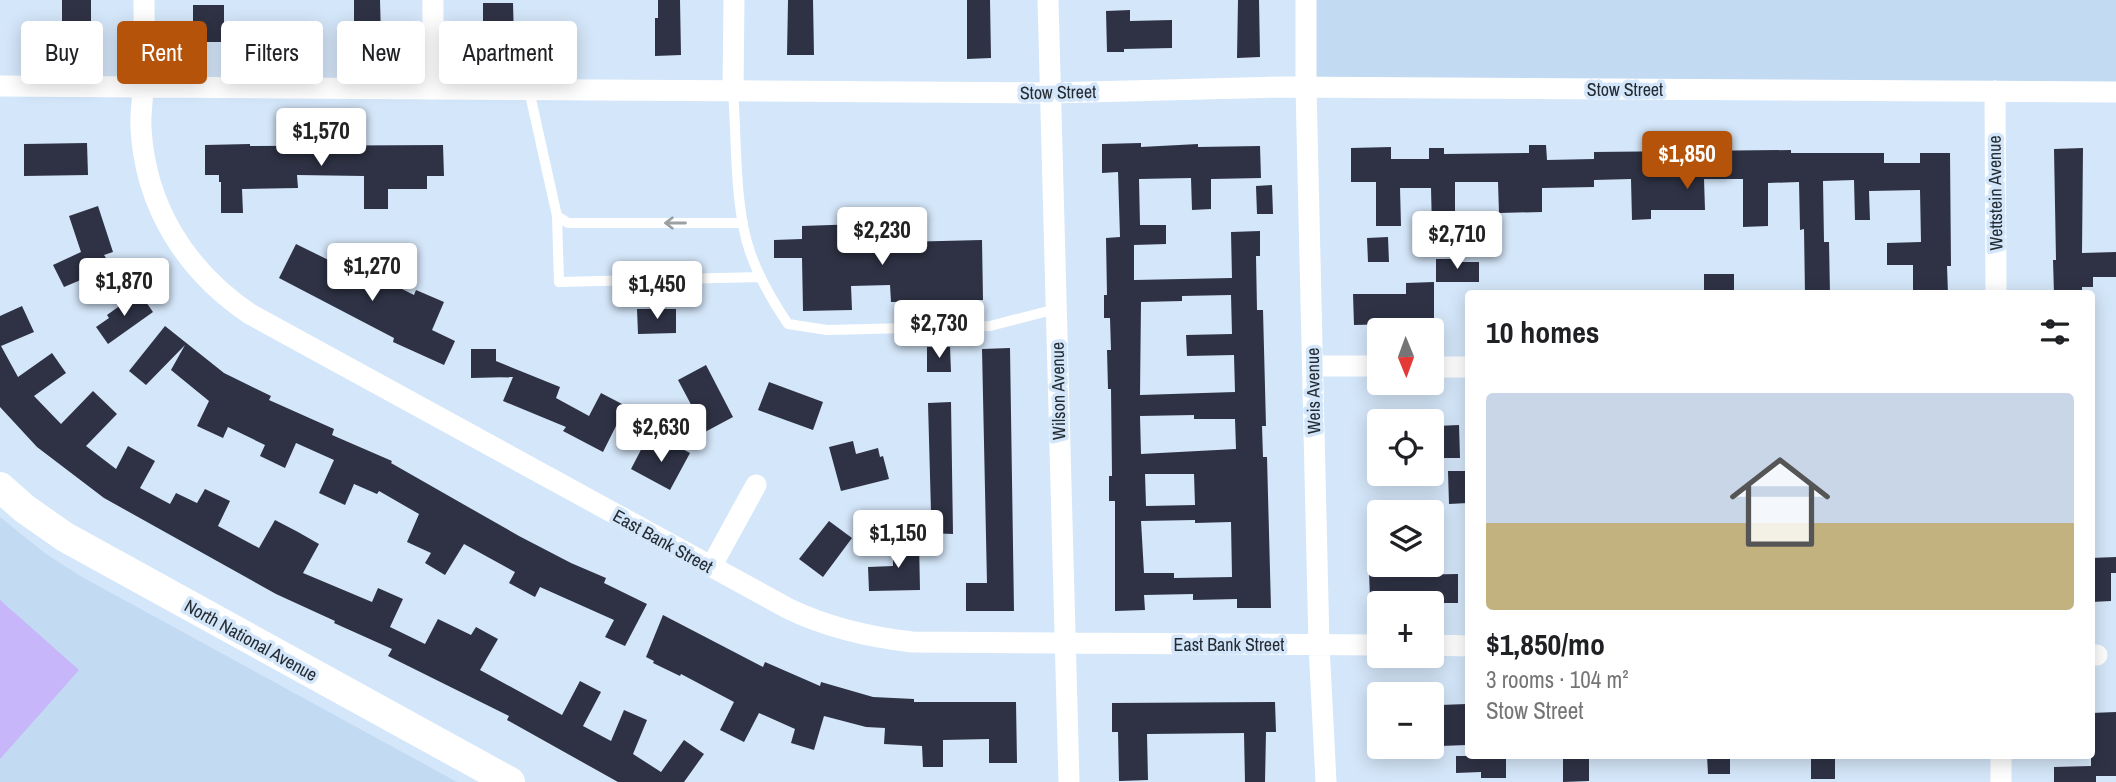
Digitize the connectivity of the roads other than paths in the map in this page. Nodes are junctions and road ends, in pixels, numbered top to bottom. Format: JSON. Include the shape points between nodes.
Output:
{"nodes":[{"id":1,"x":144,"y":0,"type":"edge"},
{"id":2,"x":433,"y":0,"type":"edge"},
{"id":3,"x":734,"y":0,"type":"edge"},
{"id":4,"x":1048,"y":0,"type":"edge"},
{"id":5,"x":1307,"y":0,"type":"edge"},
{"id":6,"x":0,"y":86,"type":"edge"},
{"id":7,"x":143,"y":86,"type":"junction"},
{"id":8,"x":1306,"y":87,"type":"junction"},
{"id":9,"x":433,"y":89,"type":"junction"},
{"id":10,"x":529,"y":90,"type":"junction"},
{"id":11,"x":733,"y":91,"type":"junction"},
{"id":12,"x":1994,"y":91,"type":"junction"},
{"id":13,"x":2116,"y":92,"type":"edge"},
{"id":14,"x":1050,"y":93,"type":"junction"},
{"id":15,"x":556,"y":216,"type":"junction"},
{"id":16,"x":743,"y":223,"type":"junction"},
{"id":17,"x":760,"y":277,"type":"junction"},
{"id":18,"x":1996,"y":290,"type":"edge"},
{"id":19,"x":1056,"y":309,"type":"junction"},
{"id":20,"x":1312,"y":366,"type":"junction"},
{"id":21,"x":1367,"y":366,"type":"edge"},
{"id":22,"x":1444,"y":367,"type":"edge"},
{"id":23,"x":1465,"y":367,"type":"edge"},
{"id":24,"x":756,"y":485,"type":"dead end"},
{"id":25,"x":0,"y":487,"type":"edge"},
{"id":26,"x":711,"y":567,"type":"junction"},
{"id":27,"x":1064,"y":643,"type":"junction"},
{"id":28,"x":1319,"y":645,"type":"junction"},
{"id":29,"x":1367,"y":645,"type":"edge"},
{"id":30,"x":1444,"y":645,"type":"edge"},
{"id":31,"x":1465,"y":646,"type":"edge"},
{"id":32,"x":2001,"y":759,"type":"edge"},
{"id":33,"x":510,"y":782,"type":"edge"},
{"id":34,"x":1069,"y":782,"type":"edge"},
{"id":35,"x":1326,"y":782,"type":"edge"},
{"id":36,"x":2001,"y":782,"type":"edge"}],
"edges":[{"from":1,"to":7,"type":"street","name":"East Bank Street"},
{"from":2,"to":9,"type":"street"},
{"from":3,"to":11,"type":"street"},
{"from":4,"to":14,"type":"street","name":"Wilson Avenue"},
{"from":5,"to":8,"type":"street","name":"Weis Avenue"},
{"from":6,"to":7,"type":"street","name":"Stow Street"},
{"from":7,"to":9,"type":"street","name":"Stow Street"},
{"from":7,"to":26,"type":"street","name":"East Bank Street","via":[[142,143],[155,198],[180,248],[224,296]]},
{"from":8,"to":12,"type":"street","name":"Stow Street"},
{"from":8,"to":14,"type":"street","name":"Stow Street"},
{"from":8,"to":20,"type":"street","name":"Weis Avenue"},
{"from":9,"to":10,"type":"street","name":"Stow Street"},
{"from":10,"to":11,"type":"street","name":"Stow Street"},
{"from":10,"to":15,"type":"lane"},
{"from":11,"to":14,"type":"street","name":"Stow Street"},
{"from":11,"to":16,"type":"lane"},
{"from":12,"to":13,"type":"street","name":"Stow Street"},
{"from":12,"to":18,"type":"street","name":"Wettstein Avenue"},
{"from":14,"to":19,"type":"street","name":"Wilson Avenue"},
{"from":16,"to":15,"type":"lane","one_way":true,"via":[[568,222]]},
{"from":15,"to":17,"type":"lane","via":[[559,282]]},
{"from":16,"to":17,"type":"lane"},
{"from":17,"to":19,"type":"lane","via":[[788,324],[827,330],[990,326]]},
{"from":19,"to":27,"type":"street","name":"Wilson Avenue"},
{"from":20,"to":21,"type":"street"},
{"from":20,"to":28,"type":"street","name":"Weis Avenue"},
{"from":22,"to":23,"type":"street"},
{"from":24,"to":26,"type":"street"},
{"from":25,"to":33,"type":"street","name":"North National Avenue","via":[[65,537]]},
{"from":26,"to":27,"type":"street","name":"East Bank Street","via":[[808,618],[864,635],[912,642]]},
{"from":27,"to":28,"type":"street","name":"East Bank Street"},
{"from":27,"to":34,"type":"street","name":"Wilson Avenue"},
{"from":28,"to":29,"type":"street","name":"East Bank Street"},
{"from":28,"to":35,"type":"street","name":"Weis Avenue"},
{"from":30,"to":31,"type":"street"},
{"from":32,"to":36,"type":"street"}]}
